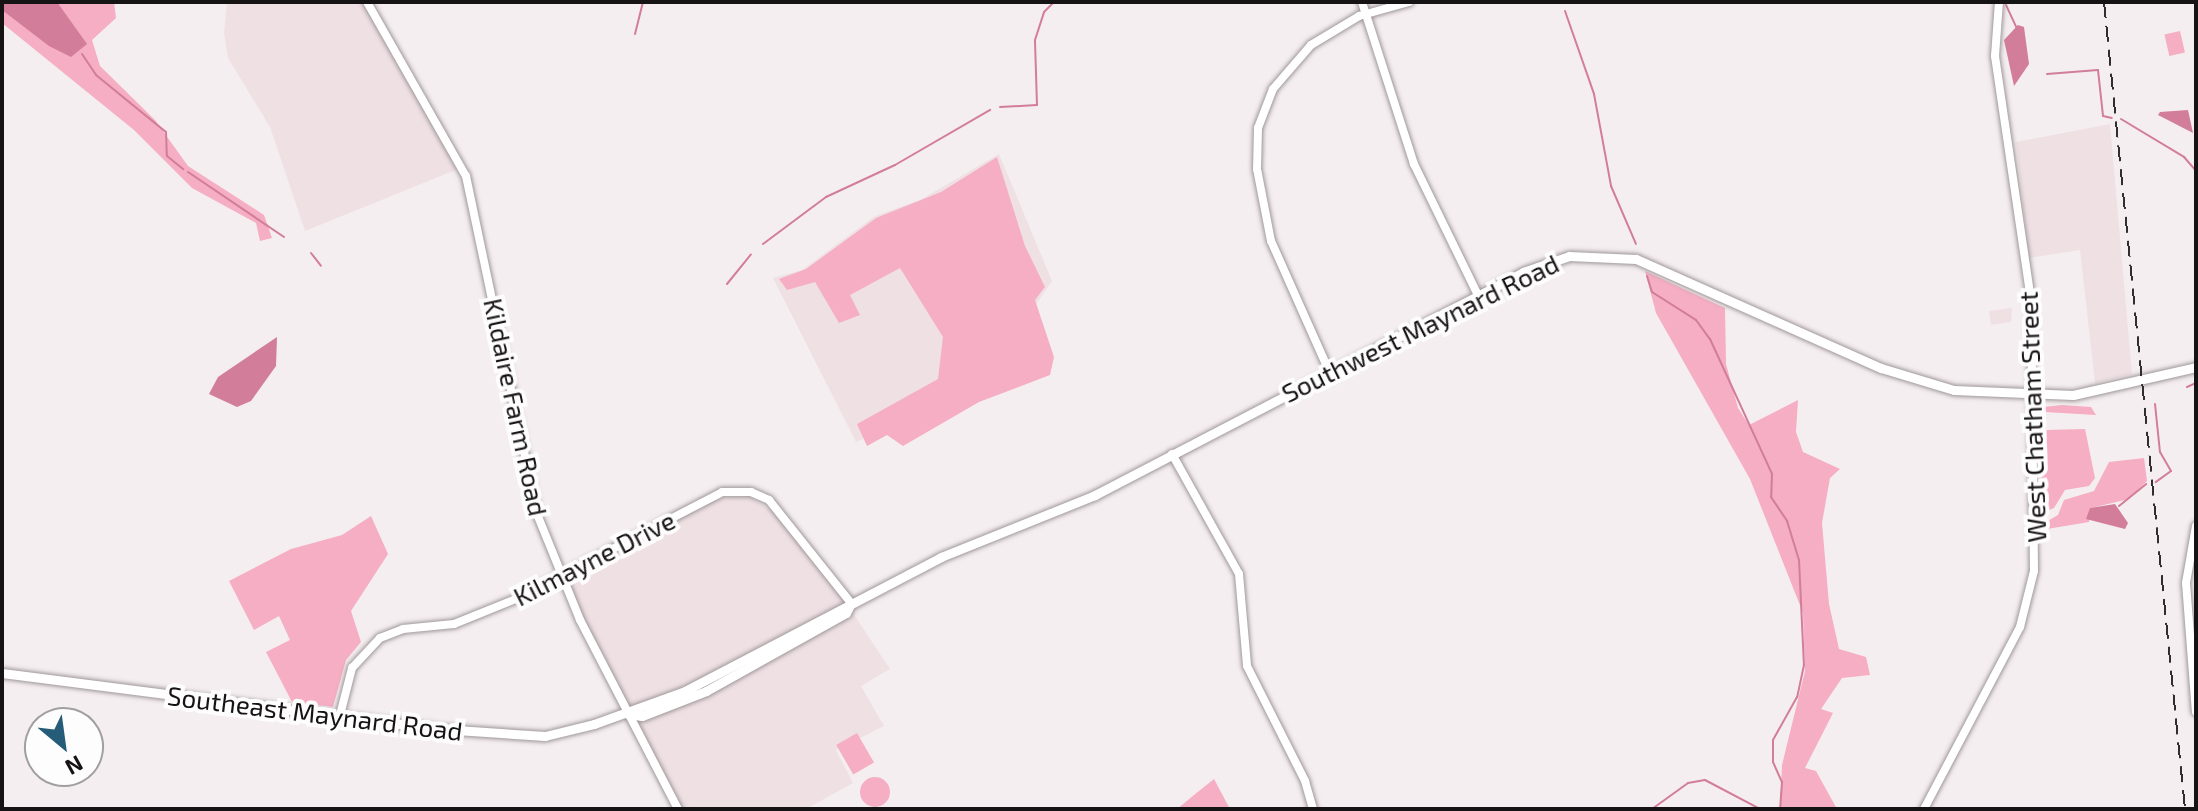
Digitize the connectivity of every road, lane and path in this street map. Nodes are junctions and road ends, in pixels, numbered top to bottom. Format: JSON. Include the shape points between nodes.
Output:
{"nodes":[{"id":1,"x":367,"y":2,"type":"edge"},
{"id":2,"x":1362,"y":2,"type":"edge"},
{"id":3,"x":1409,"y":2,"type":"edge"},
{"id":4,"x":1999,"y":2,"type":"edge"},
{"id":5,"x":1365,"y":13,"type":"junction"},
{"id":6,"x":1478,"y":295,"type":"junction"},
{"id":7,"x":2196,"y":367,"type":"edge"},
{"id":8,"x":1329,"y":371,"type":"junction"},
{"id":9,"x":2033,"y":396,"type":"junction"},
{"id":10,"x":1172,"y":454,"type":"junction"},
{"id":11,"x":2196,"y":526,"type":"edge"},
{"id":12,"x":560,"y":576,"type":"junction"},
{"id":13,"x":851,"y":603,"type":"junction"},
{"id":14,"x":760,"y":651,"type":"junction"},
{"id":15,"x":2,"y":673,"type":"edge"},
{"id":16,"x":723,"y":682,"type":"junction"},
{"id":17,"x":2196,"y":712,"type":"edge"},
{"id":18,"x":628,"y":714,"type":"junction"},
{"id":19,"x":339,"y":719,"type":"junction"},
{"id":20,"x":678,"y":809,"type":"edge"},
{"id":21,"x":1313,"y":809,"type":"edge"},
{"id":22,"x":1924,"y":809,"type":"edge"}],
"edges":[{"from":1,"to":12,"type":"street","name":"Kildaire Farm Road","via":[[466,176],[528,484]]},
{"from":2,"to":5,"type":"street"},
{"from":3,"to":5,"type":"street"},
{"from":4,"to":9,"type":"street","name":"West Chatham Street","via":[[1995,56],[2030,294]]},
{"from":5,"to":6,"type":"street","via":[[1414,164]]},
{"from":5,"to":8,"type":"street","via":[[1325,34],[1289,68],[1268,99],[1256,147],[1274,249]]},
{"from":6,"to":8,"type":"main road","name":"Southwest Maynard Road"},
{"from":6,"to":9,"type":"main road","name":"Southwest Maynard Road","via":[[1540,264],[1569,256],[1620,255],[1905,378],[1984,395]]},
{"from":7,"to":9,"type":"main road","name":"Southwest Maynard Road","via":[[2100,392]]},
{"from":8,"to":10,"type":"main road","name":"Southwest Maynard Road"},
{"from":9,"to":22,"type":"street","name":"West Chatham Street","via":[[2036,548],[2028,604]]},
{"from":10,"to":13,"type":"main road","name":"Southwest Maynard Road","via":[[1055,514],[941,557]]},
{"from":10,"to":21,"type":"street","via":[[1236,566],[1244,593],[1247,666],[1305,781]]},
{"from":11,"to":17,"type":"street","via":[[2186,583]]},
{"from":12,"to":13,"type":"street","name":"Kilmayne Drive","via":[[720,493],[744,491],[774,505]]},
{"from":12,"to":18,"type":"street","name":"Kildaire Farm Road"},
{"from":12,"to":19,"type":"street","name":"Kilmayne Drive","via":[[460,622],[403,629],[380,638],[352,668]]},
{"from":13,"to":14,"type":"main road","name":"Southwest Maynard Road"},
{"from":13,"to":16,"type":"main road","name":"Southwest Maynard Road","via":[[847,612]]},
{"from":14,"to":16,"type":"main road"},
{"from":14,"to":18,"type":"main road","name":"Southwest Maynard Road"},
{"from":15,"to":19,"type":"main road","name":"Southeast Maynard Road"},
{"from":16,"to":18,"type":"main road","name":"Southwest Maynard Road","via":[[642,716]]},
{"from":18,"to":19,"type":"main road","name":"Southeast Maynard Road","via":[[545,736]]},
{"from":18,"to":20,"type":"street","name":"Kildaire Farm Road"}]}
